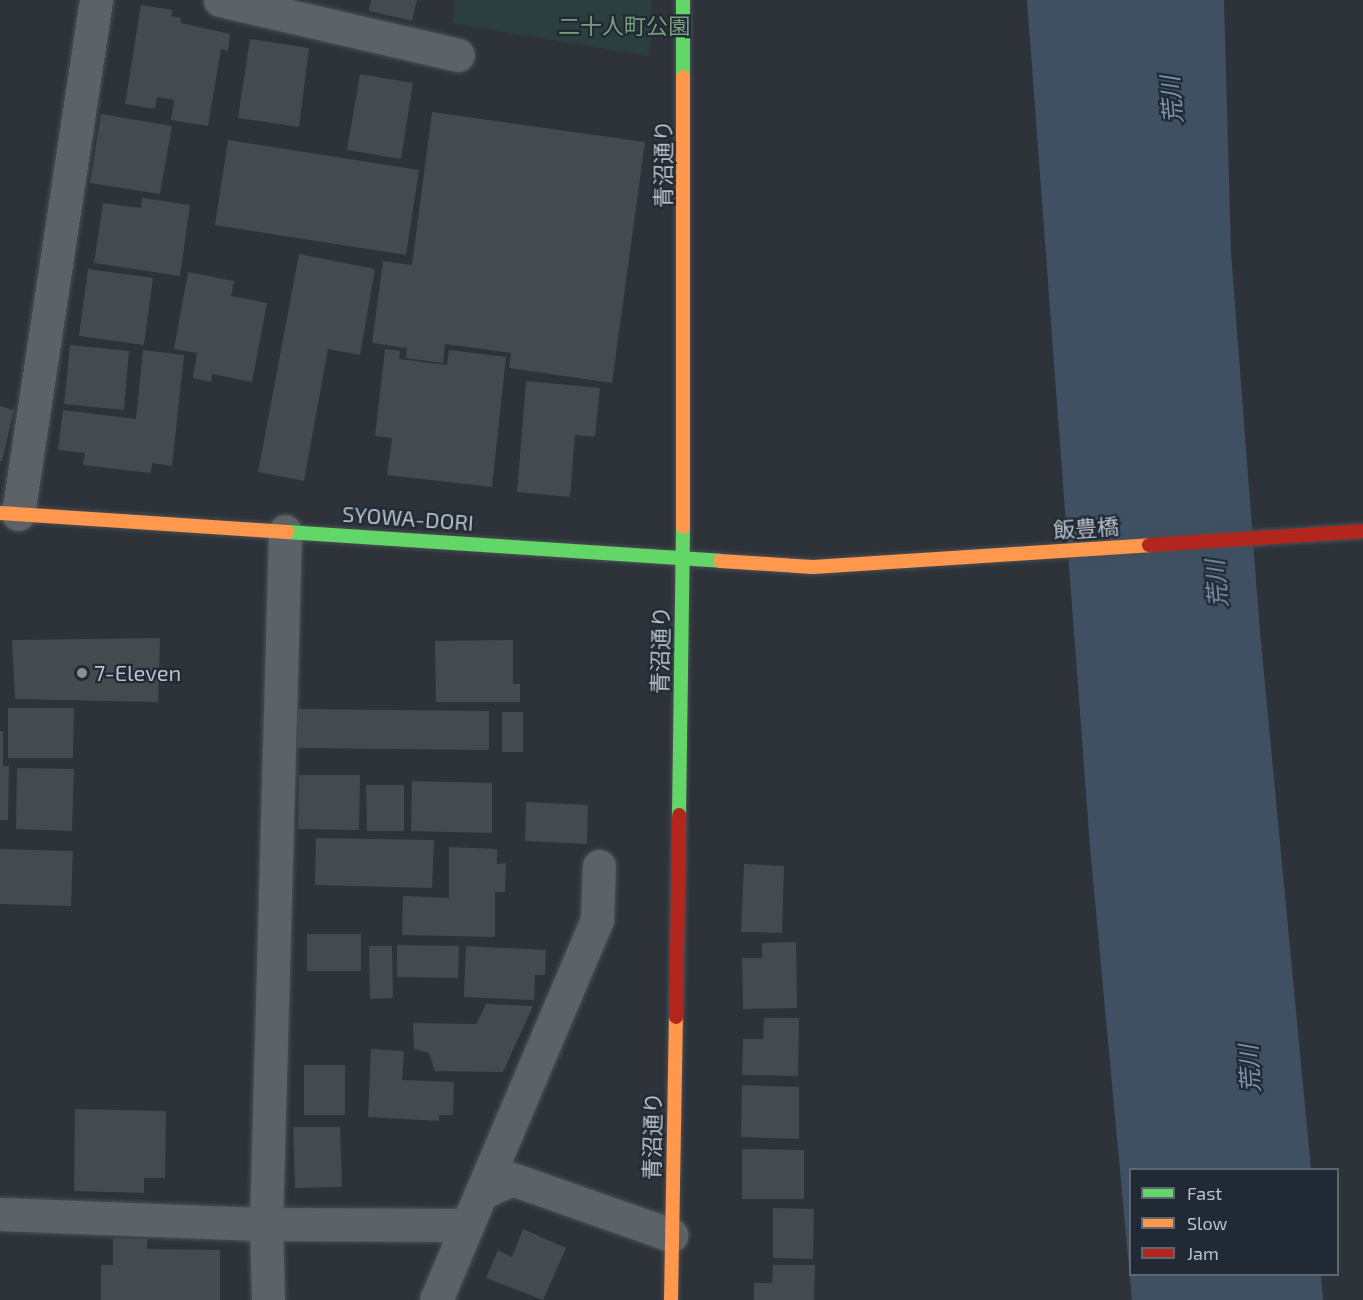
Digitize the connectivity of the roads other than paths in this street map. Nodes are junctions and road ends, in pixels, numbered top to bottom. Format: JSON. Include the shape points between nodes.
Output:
{"nodes":[{"id":1,"x":96,"y":0,"type":"edge"},
{"id":2,"x":220,"y":0,"type":"edge"},
{"id":3,"x":683,"y":0,"type":"edge"},
{"id":4,"x":458,"y":55,"type":"dead end"},
{"id":5,"x":9,"y":514,"type":"edge"},
{"id":6,"x":285,"y":531,"type":"junction"},
{"id":7,"x":1363,"y":531,"type":"edge"},
{"id":8,"x":683,"y":557,"type":"junction"},
{"id":9,"x":813,"y":567,"type":"joint"},
{"id":10,"x":599,"y":866,"type":"dead end"},
{"id":11,"x":481,"y":1193,"type":"junction"},
{"id":12,"x":0,"y":1214,"type":"edge"},
{"id":13,"x":266,"y":1224,"type":"junction"},
{"id":14,"x":465,"y":1225,"type":"junction"},
{"id":15,"x":672,"y":1235,"type":"junction"},
{"id":16,"x":268,"y":1300,"type":"edge"},
{"id":17,"x":436,"y":1300,"type":"edge"},
{"id":18,"x":671,"y":1300,"type":"edge"}],
"edges":[{"from":1,"to":5,"type":"street"},
{"from":2,"to":4,"type":"street"},
{"from":3,"to":8,"type":"street","name":"青沼通り"},
{"from":5,"to":6,"type":"street","name":"SYOWA-DORI"},
{"from":6,"to":8,"type":"street","name":"SYOWA-DORI"},
{"from":6,"to":13,"type":"street"},
{"from":7,"to":9,"type":"street","name":"飯豊橋"},
{"from":8,"to":9,"type":"street","name":"SYOWA-DORI"},
{"from":8,"to":15,"type":"street","name":"青沼通り"},
{"from":10,"to":11,"type":"street","via":[[597,920]]},
{"from":11,"to":14,"type":"street"},
{"from":11,"to":15,"type":"street","via":[[512,1179]]},
{"from":12,"to":13,"type":"street"},
{"from":13,"to":14,"type":"street"},
{"from":13,"to":16,"type":"street"},
{"from":14,"to":17,"type":"street"},
{"from":15,"to":18,"type":"street","name":"青沼通り"}]}
